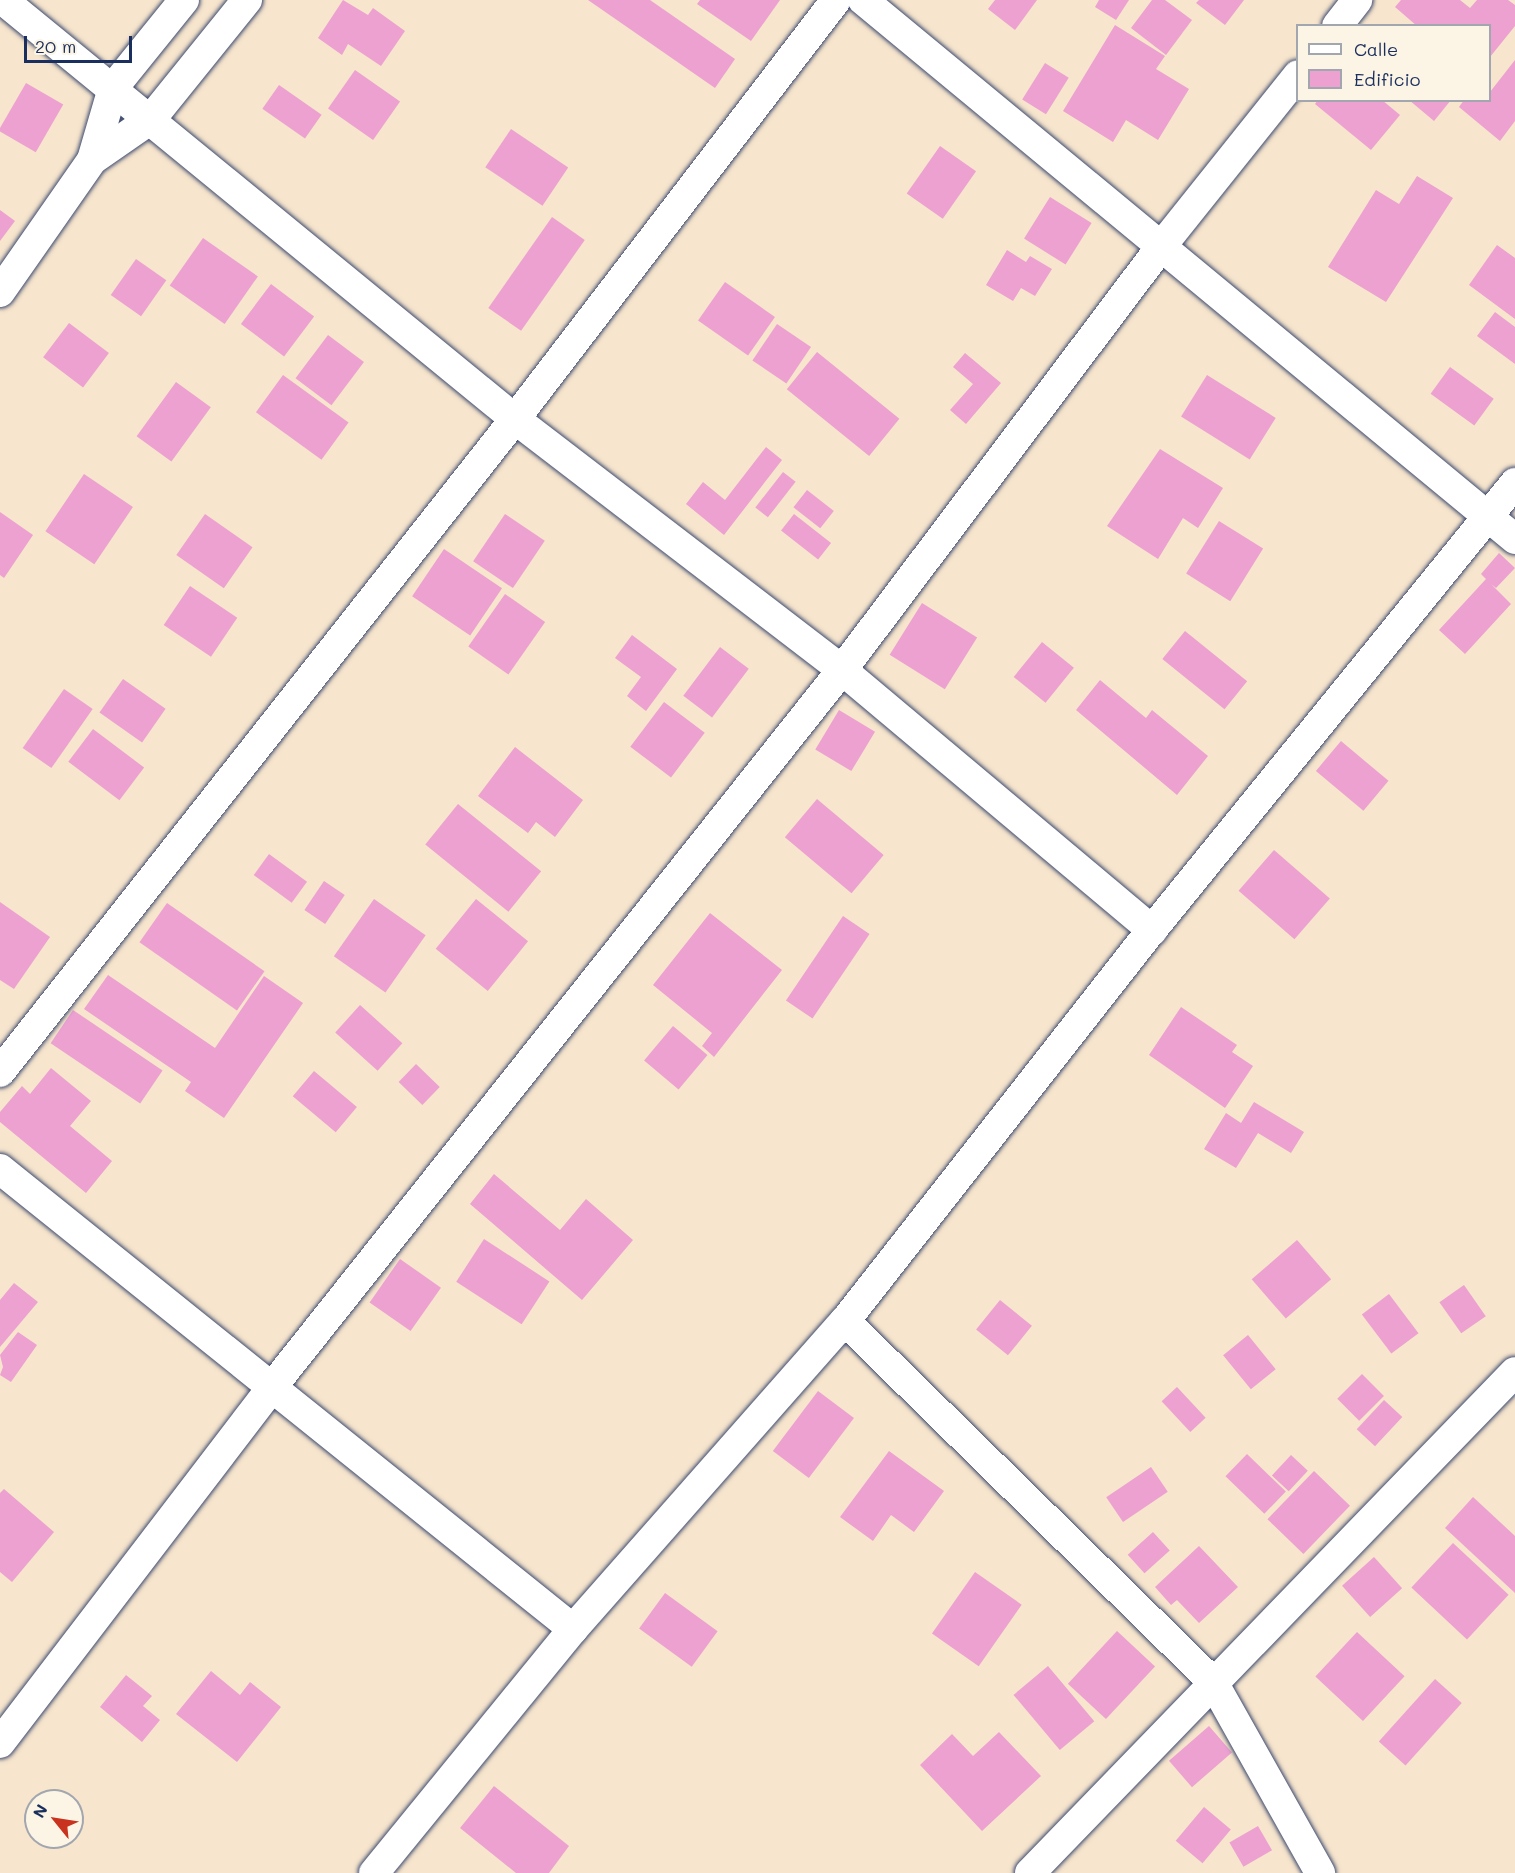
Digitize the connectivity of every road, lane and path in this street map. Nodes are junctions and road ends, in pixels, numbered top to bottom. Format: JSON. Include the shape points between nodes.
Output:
{"nodes":[{"id":1,"x":3,"y":0,"type":"edge"},
{"id":2,"x":184,"y":0,"type":"edge"},
{"id":3,"x":247,"y":0,"type":"edge"},
{"id":4,"x":836,"y":0,"type":"edge"},
{"id":5,"x":862,"y":0,"type":"edge"},
{"id":6,"x":1357,"y":0,"type":"edge"},
{"id":7,"x":1339,"y":24,"type":"edge"},
{"id":8,"x":1296,"y":78,"type":"edge"},
{"id":9,"x":113,"y":88,"type":"junction"},
{"id":10,"x":151,"y":119,"type":"junction"},
{"id":11,"x":92,"y":160,"type":"junction"},
{"id":12,"x":1160,"y":248,"type":"junction"},
{"id":13,"x":0,"y":292,"type":"edge"},
{"id":14,"x":515,"y":419,"type":"junction"},
{"id":15,"x":1515,"y":483,"type":"edge"},
{"id":16,"x":1489,"y":516,"type":"junction"},
{"id":17,"x":1515,"y":539,"type":"edge"},
{"id":18,"x":842,"y":670,"type":"junction"},
{"id":19,"x":1152,"y":930,"type":"junction"},
{"id":20,"x":0,"y":1072,"type":"edge"},
{"id":21,"x":0,"y":1169,"type":"edge"},
{"id":22,"x":845,"y":1322,"type":"junction"},
{"id":23,"x":1515,"y":1372,"type":"edge"},
{"id":24,"x":272,"y":1387,"type":"junction"},
{"id":25,"x":573,"y":1629,"type":"junction"},
{"id":26,"x":1213,"y":1682,"type":"junction"},
{"id":27,"x":0,"y":1743,"type":"edge"},
{"id":28,"x":374,"y":1873,"type":"edge"},
{"id":29,"x":1030,"y":1873,"type":"edge"},
{"id":30,"x":1320,"y":1873,"type":"edge"}],
"edges":[{"from":1,"to":9,"type":"street"},
{"from":2,"to":9,"type":"street"},
{"from":3,"to":10,"type":"street"},
{"from":4,"to":14,"type":"street"},
{"from":5,"to":12,"type":"street"},
{"from":6,"to":7,"type":"street"},
{"from":8,"to":12,"type":"street"},
{"from":9,"to":10,"type":"street"},
{"from":9,"to":11,"type":"street"},
{"from":10,"to":11,"type":"street"},
{"from":10,"to":14,"type":"street"},
{"from":11,"to":13,"type":"street"},
{"from":12,"to":16,"type":"street"},
{"from":12,"to":18,"type":"street"},
{"from":14,"to":18,"type":"street"},
{"from":14,"to":20,"type":"street"},
{"from":15,"to":16,"type":"street"},
{"from":16,"to":17,"type":"street"},
{"from":16,"to":19,"type":"street"},
{"from":18,"to":19,"type":"street"},
{"from":18,"to":24,"type":"street"},
{"from":19,"to":22,"type":"street"},
{"from":21,"to":24,"type":"street"},
{"from":22,"to":25,"type":"street"},
{"from":22,"to":26,"type":"street"},
{"from":23,"to":26,"type":"street"},
{"from":24,"to":25,"type":"street"},
{"from":24,"to":27,"type":"street"},
{"from":25,"to":28,"type":"street"},
{"from":26,"to":29,"type":"street"},
{"from":26,"to":30,"type":"street"}]}
